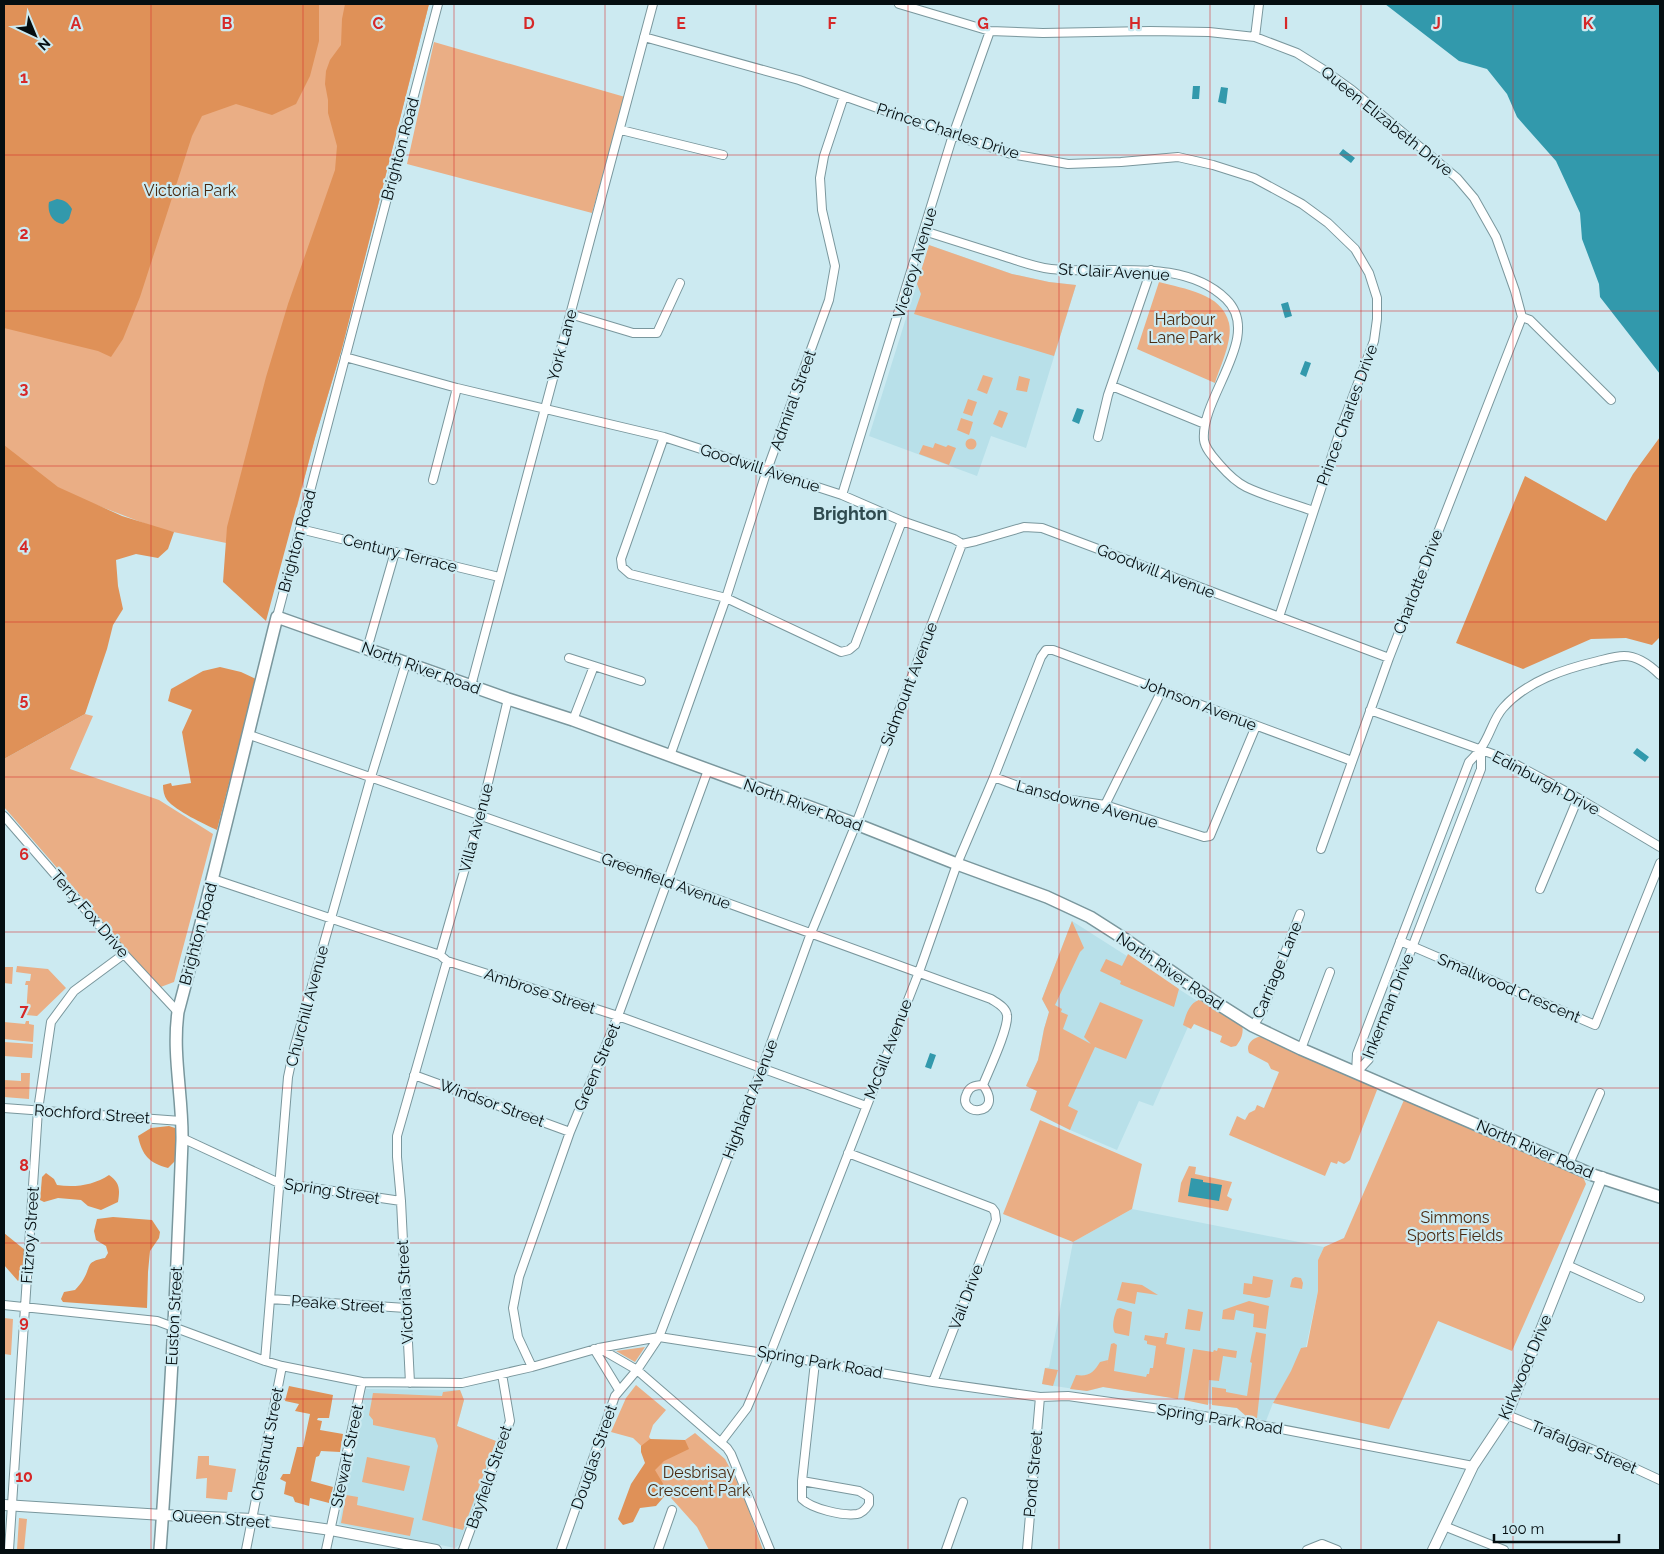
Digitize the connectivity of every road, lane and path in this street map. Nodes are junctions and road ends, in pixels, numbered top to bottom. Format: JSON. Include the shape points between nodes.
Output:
{"nodes":[{"id":1,"x":438,"y":4,"type":"edge"},
{"id":2,"x":653,"y":4,"type":"edge"},
{"id":3,"x":900,"y":4,"type":"edge"},
{"id":4,"x":1259,"y":4,"type":"edge"},
{"id":5,"x":990,"y":31,"type":"junction"},
{"id":6,"x":644,"y":37,"type":"junction"},
{"id":7,"x":1255,"y":37,"type":"junction"},
{"id":8,"x":844,"y":96,"type":"junction"},
{"id":9,"x":621,"y":130,"type":"junction"},
{"id":10,"x":953,"y":135,"type":"junction"},
{"id":11,"x":723,"y":155,"type":"dead end"},
{"id":12,"x":924,"y":231,"type":"junction"},
{"id":13,"x":1151,"y":270,"type":"junction"},
{"id":14,"x":680,"y":283,"type":"dead end"},
{"id":15,"x":570,"y":314,"type":"junction"},
{"id":16,"x":1522,"y":317,"type":"junction"},
{"id":17,"x":346,"y":357,"type":"junction"},
{"id":18,"x":1112,"y":386,"type":"junction"},
{"id":19,"x":457,"y":388,"type":"junction"},
{"id":20,"x":1611,"y":400,"type":"dead end"},
{"id":21,"x":545,"y":409,"type":"junction"},
{"id":22,"x":1205,"y":424,"type":"junction"},
{"id":23,"x":664,"y":437,"type":"junction"},
{"id":24,"x":1098,"y":437,"type":"dead end"},
{"id":25,"x":767,"y":470,"type":"junction"},
{"id":26,"x":433,"y":480,"type":"dead end"},
{"id":27,"x":842,"y":496,"type":"junction"},
{"id":28,"x":1313,"y":511,"type":"junction"},
{"id":29,"x":902,"y":521,"type":"junction"},
{"id":30,"x":300,"y":529,"type":"junction"},
{"id":31,"x":962,"y":544,"type":"junction"},
{"id":32,"x":395,"y":552,"type":"junction"},
{"id":33,"x":499,"y":577,"type":"junction"},
{"id":34,"x":726,"y":598,"type":"junction"},
{"id":35,"x":278,"y":617,"type":"junction"},
{"id":36,"x":1279,"y":617,"type":"junction"},
{"id":37,"x":367,"y":649,"type":"junction"},
{"id":38,"x":1046,"y":650,"type":"joint"},
{"id":39,"x":570,"y":658,"type":"dead end"},
{"id":40,"x":1389,"y":658,"type":"junction"},
{"id":41,"x":406,"y":662,"type":"junction"},
{"id":42,"x":594,"y":666,"type":"junction"},
{"id":43,"x":1660,"y":676,"type":"edge"},
{"id":44,"x":641,"y":681,"type":"dead end"},
{"id":45,"x":471,"y":686,"type":"junction"},
{"id":46,"x":1162,"y":690,"type":"junction"},
{"id":47,"x":508,"y":699,"type":"junction"},
{"id":48,"x":1370,"y":710,"type":"junction"},
{"id":49,"x":574,"y":720,"type":"junction"},
{"id":50,"x":1256,"y":726,"type":"junction"},
{"id":51,"x":247,"y":734,"type":"junction"},
{"id":52,"x":1481,"y":748,"type":"junction"},
{"id":53,"x":670,"y":756,"type":"junction"},
{"id":54,"x":1352,"y":761,"type":"junction"},
{"id":55,"x":708,"y":770,"type":"junction"},
{"id":56,"x":371,"y":777,"type":"junction"},
{"id":57,"x":994,"y":777,"type":"junction"},
{"id":58,"x":1578,"y":798,"type":"junction"},
{"id":59,"x":1105,"y":805,"type":"junction"},
{"id":60,"x":4,"y":816,"type":"edge"},
{"id":61,"x":480,"y":816,"type":"junction"},
{"id":62,"x":856,"y":824,"type":"junction"},
{"id":63,"x":1660,"y":847,"type":"edge"},
{"id":64,"x":1321,"y":849,"type":"dead end"},
{"id":65,"x":1660,"y":863,"type":"edge"},
{"id":66,"x":957,"y":864,"type":"junction"},
{"id":67,"x":213,"y":879,"type":"junction"},
{"id":68,"x":667,"y":881,"type":"junction"},
{"id":69,"x":1540,"y":889,"type":"dead end"},
{"id":70,"x":1300,"y":914,"type":"dead end"},
{"id":71,"x":330,"y":918,"type":"junction"},
{"id":72,"x":811,"y":933,"type":"junction"},
{"id":73,"x":1400,"y":941,"type":"junction"},
{"id":74,"x":1412,"y":946,"type":"junction"},
{"id":75,"x":124,"y":954,"type":"junction"},
{"id":76,"x":440,"y":955,"type":"junction"},
{"id":77,"x":447,"y":961,"type":"junction"},
{"id":78,"x":919,"y":972,"type":"junction"},
{"id":79,"x":1330,"y":972,"type":"dead end"},
{"id":80,"x":178,"y":1012,"type":"junction"},
{"id":81,"x":618,"y":1016,"type":"junction"},
{"id":82,"x":1253,"y":1026,"type":"junction"},
{"id":83,"x":1301,"y":1049,"type":"junction"},
{"id":84,"x":762,"y":1068,"type":"junction"},
{"id":85,"x":1356,"y":1073,"type":"junction"},
{"id":86,"x":414,"y":1075,"type":"junction"},
{"id":87,"x":179,"y":1081,"type":"joint"},
{"id":88,"x":983,"y":1085,"type":"dead end"},
{"id":89,"x":1600,"y":1093,"type":"dead end"},
{"id":90,"x":866,"y":1106,"type":"junction"},
{"id":91,"x":4,"y":1108,"type":"edge"},
{"id":92,"x":38,"y":1110,"type":"junction"},
{"id":93,"x":181,"y":1120,"type":"junction"},
{"id":94,"x":570,"y":1132,"type":"junction"},
{"id":95,"x":182,"y":1138,"type":"junction"},
{"id":96,"x":848,"y":1153,"type":"junction"},
{"id":97,"x":1569,"y":1164,"type":"junction"},
{"id":98,"x":1602,"y":1177,"type":"junction"},
{"id":99,"x":279,"y":1183,"type":"junction"},
{"id":100,"x":1660,"y":1197,"type":"edge"},
{"id":101,"x":401,"y":1201,"type":"junction"},
{"id":102,"x":1567,"y":1265,"type":"junction"},
{"id":103,"x":1640,"y":1298,"type":"dead end"},
{"id":104,"x":270,"y":1299,"type":"junction"},
{"id":105,"x":4,"y":1305,"type":"edge"},
{"id":106,"x":25,"y":1307,"type":"junction"},
{"id":107,"x":406,"y":1308,"type":"junction"},
{"id":108,"x":173,"y":1328,"type":"junction"},
{"id":109,"x":659,"y":1337,"type":"junction"},
{"id":110,"x":597,"y":1348,"type":"junction"},
{"id":111,"x":770,"y":1354,"type":"junction"},
{"id":112,"x":265,"y":1361,"type":"junction"},
{"id":113,"x":815,"y":1362,"type":"junction"},
{"id":114,"x":282,"y":1366,"type":"junction"},
{"id":115,"x":532,"y":1367,"type":"junction"},
{"id":116,"x":637,"y":1370,"type":"junction"},
{"id":117,"x":502,"y":1374,"type":"junction"},
{"id":118,"x":362,"y":1382,"type":"junction"},
{"id":119,"x":933,"y":1382,"type":"junction"},
{"id":120,"x":410,"y":1383,"type":"junction"},
{"id":121,"x":619,"y":1390,"type":"junction"},
{"id":122,"x":1040,"y":1397,"type":"junction"},
{"id":123,"x":1507,"y":1415,"type":"junction"},
{"id":124,"x":721,"y":1442,"type":"junction"},
{"id":125,"x":1473,"y":1466,"type":"junction"},
{"id":126,"x":1660,"y":1480,"type":"edge"},
{"id":127,"x":802,"y":1482,"type":"junction"},
{"id":128,"x":963,"y":1502,"type":"dead end"},
{"id":129,"x":8,"y":1505,"type":"edge"},
{"id":130,"x":672,"y":1510,"type":"dead end"},
{"id":131,"x":163,"y":1515,"type":"junction"},
{"id":132,"x":253,"y":1518,"type":"junction"},
{"id":133,"x":1444,"y":1526,"type":"junction"},
{"id":134,"x":332,"y":1530,"type":"junction"},
{"id":135,"x":9,"y":1550,"type":"edge"},
{"id":136,"x":160,"y":1550,"type":"edge"},
{"id":137,"x":246,"y":1550,"type":"edge"},
{"id":138,"x":326,"y":1550,"type":"edge"},
{"id":139,"x":436,"y":1550,"type":"edge"},
{"id":140,"x":463,"y":1550,"type":"edge"},
{"id":141,"x":561,"y":1550,"type":"edge"},
{"id":142,"x":658,"y":1550,"type":"edge"},
{"id":143,"x":770,"y":1550,"type":"edge"},
{"id":144,"x":946,"y":1550,"type":"edge"},
{"id":145,"x":1027,"y":1550,"type":"edge"},
{"id":146,"x":1307,"y":1550,"type":"edge"},
{"id":147,"x":1337,"y":1550,"type":"edge"},
{"id":148,"x":1433,"y":1550,"type":"edge"},
{"id":149,"x":1504,"y":1550,"type":"edge"}],
"edges":[{"from":1,"to":17,"type":"street","name":"Brighton Road"},
{"from":2,"to":6,"type":"street","name":"York Lane"},
{"from":3,"to":5,"type":"street","name":"Queen Elizabeth Drive"},
{"from":4,"to":7,"type":"street"},
{"from":5,"to":7,"type":"street","name":"Queen Elizabeth Drive","via":[[1209,32]]},
{"from":5,"to":10,"type":"street","name":"Viceroy Avenue"},
{"from":6,"to":8,"type":"street","name":"Prince Charles Drive","via":[[800,80]]},
{"from":6,"to":9,"type":"street","name":"York Lane"},
{"from":7,"to":16,"type":"street","name":"Queen Elizabeth Drive","via":[[1297,53],[1324,70],[1457,178],[1474,198],[1496,237]]},
{"from":8,"to":10,"type":"street","name":"Prince Charles Drive"},
{"from":8,"to":25,"type":"street","name":"Admiral Street","via":[[820,178],[822,210],[835,266],[830,300]]},
{"from":9,"to":11,"type":"street"},
{"from":9,"to":15,"type":"street","name":"York Lane"},
{"from":10,"to":12,"type":"street","name":"Viceroy Avenue"},
{"from":10,"to":28,"type":"street","name":"Prince Charles Drive","via":[[1011,154],[1068,164],[1178,157],[1213,165],[1254,178],[1302,204],[1328,222],[1355,249],[1369,273],[1377,298],[1374,341]]},
{"from":12,"to":13,"type":"street","name":"St Clair Avenue","via":[[1050,269]]},
{"from":12,"to":27,"type":"street","name":"Viceroy Avenue"},
{"from":13,"to":18,"type":"street"},
{"from":13,"to":22,"type":"street","name":"St Clair Avenue","via":[[1207,284],[1226,299],[1238,319],[1239,330],[1233,351]]},
{"from":14,"to":15,"type":"street","via":[[657,333],[633,333]]},
{"from":15,"to":21,"type":"street","name":"York Lane"},
{"from":16,"to":20,"type":"street","via":[[1530,320]]},
{"from":16,"to":40,"type":"street","name":"Charlotte Drive"},
{"from":17,"to":19,"type":"street","name":"Goodwill Avenue"},
{"from":17,"to":30,"type":"street","name":"Brighton Road"},
{"from":18,"to":22,"type":"street"},
{"from":18,"to":24,"type":"street"},
{"from":19,"to":21,"type":"street","name":"Goodwill Avenue"},
{"from":19,"to":26,"type":"street"},
{"from":21,"to":23,"type":"street","name":"Goodwill Avenue"},
{"from":21,"to":33,"type":"street","name":"York Lane"},
{"from":22,"to":28,"type":"street","name":"St Clair Avenue","via":[[1204,442],[1211,456],[1228,474],[1244,486]]},
{"from":23,"to":25,"type":"street","name":"Goodwill Avenue"},
{"from":23,"to":34,"type":"street","via":[[621,559],[622,567],[630,574]]},
{"from":25,"to":27,"type":"street","name":"Goodwill Avenue"},
{"from":25,"to":34,"type":"street","name":"Admiral Street"},
{"from":27,"to":29,"type":"street","name":"Goodwill Avenue"},
{"from":28,"to":36,"type":"street","name":"Prince Charles Drive"},
{"from":29,"to":31,"type":"street","name":"Goodwill Avenue"},
{"from":29,"to":34,"type":"street","via":[[855,645],[849,650],[841,652]]},
{"from":30,"to":32,"type":"street","name":"Century Terrace"},
{"from":30,"to":35,"type":"street","name":"Brighton Road"},
{"from":31,"to":36,"type":"street","name":"Goodwill Avenue","via":[[1024,527],[1042,528]]},
{"from":31,"to":62,"type":"street","name":"Sidmount Avenue"},
{"from":32,"to":33,"type":"street","name":"Century Terrace"},
{"from":32,"to":37,"type":"street"},
{"from":33,"to":45,"type":"street","name":"York Lane"},
{"from":34,"to":53,"type":"street","name":"Admiral Street"},
{"from":35,"to":37,"type":"main road","name":"North River Road"},
{"from":35,"to":51,"type":"main road","name":"Brighton Road"},
{"from":36,"to":40,"type":"street","name":"Goodwill Avenue"},
{"from":37,"to":41,"type":"main road","name":"North River Road"},
{"from":38,"to":46,"type":"street","name":"Johnson Avenue"},
{"from":38,"to":57,"type":"street","name":"McGill Avenue"},
{"from":39,"to":42,"type":"street"},
{"from":40,"to":48,"type":"street","name":"Charlotte Drive"},
{"from":41,"to":45,"type":"main road","name":"North River Road"},
{"from":41,"to":56,"type":"street","name":"Churchill Avenue"},
{"from":42,"to":44,"type":"street"},
{"from":42,"to":49,"type":"street"},
{"from":43,"to":52,"type":"street","name":"Inkerman Drive","via":[[1640,660],[1624,656],[1563,670],[1515,696],[1502,709]]},
{"from":45,"to":47,"type":"main road","name":"North River Road"},
{"from":46,"to":50,"type":"street","name":"Johnson Avenue"},
{"from":46,"to":59,"type":"street"},
{"from":47,"to":49,"type":"main road","name":"North River Road"},
{"from":47,"to":61,"type":"street","name":"Villa Avenue"},
{"from":48,"to":52,"type":"street","name":"Edinburgh Drive"},
{"from":48,"to":54,"type":"street","name":"Charlotte Drive"},
{"from":49,"to":53,"type":"main road","name":"North River Road"},
{"from":50,"to":54,"type":"street","name":"Johnson Avenue"},
{"from":50,"to":59,"type":"street","name":"Lansdowne Avenue","via":[[1210,836],[1204,837]]},
{"from":51,"to":56,"type":"street","name":"Greenfield Avenue"},
{"from":51,"to":67,"type":"main road","name":"Brighton Road"},
{"from":52,"to":58,"type":"street","name":"Edinburgh Drive"},
{"from":52,"to":73,"type":"street","name":"Inkerman Drive","via":[[1469,762]]},
{"from":52,"to":74,"type":"street","name":"Inkerman Drive","via":[[1481,769]]},
{"from":53,"to":55,"type":"main road","name":"North River Road"},
{"from":54,"to":64,"type":"street","name":"Charlotte Drive"},
{"from":55,"to":62,"type":"main road","name":"North River Road"},
{"from":55,"to":68,"type":"street","name":"Green Street"},
{"from":56,"to":61,"type":"street","name":"Greenfield Avenue"},
{"from":56,"to":71,"type":"street","name":"Churchill Avenue"},
{"from":57,"to":59,"type":"street","name":"Lansdowne Avenue","via":[[1058,798]]},
{"from":57,"to":66,"type":"street","name":"McGill Avenue"},
{"from":58,"to":63,"type":"street","name":"Edinburgh Drive"},
{"from":58,"to":69,"type":"street"},
{"from":60,"to":75,"type":"street","name":"Terry Fox Drive"},
{"from":61,"to":68,"type":"street","name":"Greenfield Avenue"},
{"from":61,"to":76,"type":"street","name":"Villa Avenue"},
{"from":62,"to":66,"type":"main road","name":"North River Road"},
{"from":62,"to":72,"type":"street","name":"Highland Avenue"},
{"from":65,"to":74,"type":"street","name":"Smallwood Crescent","via":[[1596,1025]]},
{"from":66,"to":78,"type":"street","name":"McGill Avenue"},
{"from":66,"to":82,"type":"main road","name":"North River Road","via":[[1047,897],[1090,917]]},
{"from":67,"to":71,"type":"street","name":"Ambrose Street"},
{"from":67,"to":80,"type":"main road","name":"Brighton Road"},
{"from":68,"to":72,"type":"street","name":"Greenfield Avenue"},
{"from":68,"to":81,"type":"street","name":"Green Street"},
{"from":70,"to":82,"type":"street","name":"Carriage Lane","via":[[1262,1012]]},
{"from":71,"to":76,"type":"street","name":"Ambrose Street"},
{"from":71,"to":99,"type":"street","name":"Churchill Avenue","via":[[288,1077]]},
{"from":72,"to":78,"type":"street","name":"Greenfield Avenue"},
{"from":72,"to":84,"type":"street","name":"Highland Avenue"},
{"from":73,"to":74,"type":"street","name":"Smallwood Crescent"},
{"from":73,"to":85,"type":"street","name":"Inkerman Drive","via":[[1357,1054]]},
{"from":74,"to":85,"type":"street","name":"Inkerman Drive","via":[[1369,1059]]},
{"from":75,"to":80,"type":"street","name":"Terry Fox Drive"},
{"from":75,"to":92,"type":"street","name":"Fitzroy Street","via":[[74,991],[54,1016]]},
{"from":76,"to":77,"type":"street","name":"Ambrose Street"},
{"from":77,"to":81,"type":"street","name":"Ambrose Street"},
{"from":77,"to":86,"type":"street"},
{"from":78,"to":88,"type":"street","name":"Greenfield Avenue","via":[[991,999],[1007,1013],[1007,1025]]},
{"from":78,"to":90,"type":"street","name":"McGill Avenue"},
{"from":79,"to":83,"type":"street"},
{"from":80,"to":87,"type":"main road","name":"Brighton Road","via":[[175,1031]]},
{"from":81,"to":84,"type":"street","name":"Ambrose Street"},
{"from":81,"to":94,"type":"street","name":"Green Street"},
{"from":82,"to":83,"type":"main road","name":"North River Road"},
{"from":83,"to":85,"type":"main road","name":"North River Road"},
{"from":84,"to":90,"type":"street","name":"Ambrose Street"},
{"from":84,"to":109,"type":"street","name":"Highland Avenue"},
{"from":85,"to":97,"type":"main road","name":"North River Road"},
{"from":86,"to":94,"type":"street","name":"Windsor Street"},
{"from":86,"to":101,"type":"street","via":[[397,1136]]},
{"from":87,"to":93,"type":"main road","name":"Euston Street"},
{"from":89,"to":97,"type":"street"},
{"from":90,"to":96,"type":"street","name":"McGill Avenue"},
{"from":91,"to":92,"type":"street","name":"Rochford Street"},
{"from":92,"to":93,"type":"street","name":"Rochford Street"},
{"from":92,"to":106,"type":"street","name":"Fitzroy Street"},
{"from":93,"to":95,"type":"main road","name":"Euston Street"},
{"from":94,"to":115,"type":"street","name":"Green Street","via":[[519,1278],[513,1308],[518,1336]]},
{"from":95,"to":99,"type":"street","name":"Spring Street"},
{"from":95,"to":108,"type":"main road","name":"Euston Street"},
{"from":96,"to":111,"type":"street","name":"McGill Avenue"},
{"from":96,"to":119,"type":"street","name":"Vail Drive","via":[[992,1208],[995,1212],[996,1220]]},
{"from":97,"to":98,"type":"main road","name":"North River Road"},
{"from":98,"to":100,"type":"main road","name":"North River Road"},
{"from":98,"to":102,"type":"street","name":"Kirkwood Drive"},
{"from":99,"to":101,"type":"street","name":"Spring Street"},
{"from":99,"to":104,"type":"street","name":"Churchill Avenue"},
{"from":101,"to":107,"type":"street","name":"Victoria Street"},
{"from":102,"to":103,"type":"street"},
{"from":102,"to":123,"type":"street","name":"Kirkwood Drive"},
{"from":104,"to":107,"type":"street","name":"Peake Street"},
{"from":104,"to":112,"type":"street","name":"Churchill Avenue"},
{"from":105,"to":106,"type":"street","name":"Spring Park Road"},
{"from":106,"to":108,"type":"street","name":"Spring Park Road","via":[[157,1321]]},
{"from":106,"to":129,"type":"street","name":"Fitzroy Street"},
{"from":107,"to":120,"type":"street","name":"Victoria Street"},
{"from":108,"to":112,"type":"street","name":"Spring Park Road"},
{"from":108,"to":131,"type":"main road","name":"Euston Street"},
{"from":109,"to":110,"type":"street","name":"Spring Park Road"},
{"from":109,"to":111,"type":"street","name":"Spring Park Road"},
{"from":109,"to":116,"type":"street","name":"Highland Avenue"},
{"from":110,"to":115,"type":"street","name":"Spring Park Road"},
{"from":110,"to":116,"type":"street"},
{"from":110,"to":121,"type":"street"},
{"from":111,"to":113,"type":"street","name":"Spring Park Road"},
{"from":111,"to":124,"type":"street","name":"McGill Avenue","via":[[750,1402]]},
{"from":112,"to":114,"type":"street","name":"Spring Park Road"},
{"from":113,"to":119,"type":"street","name":"Spring Park Road"},
{"from":113,"to":127,"type":"street"},
{"from":114,"to":118,"type":"street","name":"Spring Park Road"},
{"from":114,"to":132,"type":"street","name":"Chestnut Street"},
{"from":115,"to":117,"type":"street","name":"Spring Park Road"},
{"from":116,"to":121,"type":"street","name":"Douglas Street"},
{"from":116,"to":124,"type":"street"},
{"from":117,"to":120,"type":"street","name":"Spring Park Road","via":[[462,1383]]},
{"from":117,"to":140,"type":"street","name":"Bayfield Street","via":[[510,1420]]},
{"from":118,"to":120,"type":"street","name":"Spring Park Road"},
{"from":118,"to":134,"type":"street","name":"Stewart Street"},
{"from":119,"to":122,"type":"street","name":"Spring Park Road"},
{"from":121,"to":141,"type":"street","name":"Douglas Street"},
{"from":122,"to":125,"type":"street","name":"Spring Park Road","via":[[1068,1396],[1160,1409]]},
{"from":122,"to":145,"type":"street","name":"Pond Street"},
{"from":123,"to":125,"type":"street","name":"Kirkwood Drive"},
{"from":123,"to":126,"type":"street","name":"Trafalgar Street"},
{"from":124,"to":143,"type":"street","via":[[731,1454]]},
{"from":125,"to":133,"type":"street","name":"Kirkwood Drive"},
{"from":127,"to":127,"type":"street","via":[[802,1499],[824,1510],[857,1514],[870,1504],[868,1497],[859,1491]]},
{"from":128,"to":144,"type":"street"},
{"from":129,"to":131,"type":"street","name":"Queen Street"},
{"from":129,"to":135,"type":"street","name":"Fitzroy Street"},
{"from":130,"to":142,"type":"street"},
{"from":131,"to":132,"type":"street","name":"Queen Street"},
{"from":131,"to":136,"type":"main road","name":"Euston Street"},
{"from":132,"to":134,"type":"street","name":"Queen Street"},
{"from":132,"to":137,"type":"street","name":"Chestnut Street"},
{"from":133,"to":148,"type":"street","name":"Kirkwood Drive"},
{"from":133,"to":149,"type":"street"},
{"from":134,"to":138,"type":"street","name":"Stewart Street"},
{"from":134,"to":139,"type":"street","name":"Queen Street"},
{"from":146,"to":147,"type":"street","via":[[1322,1544]]}]}
